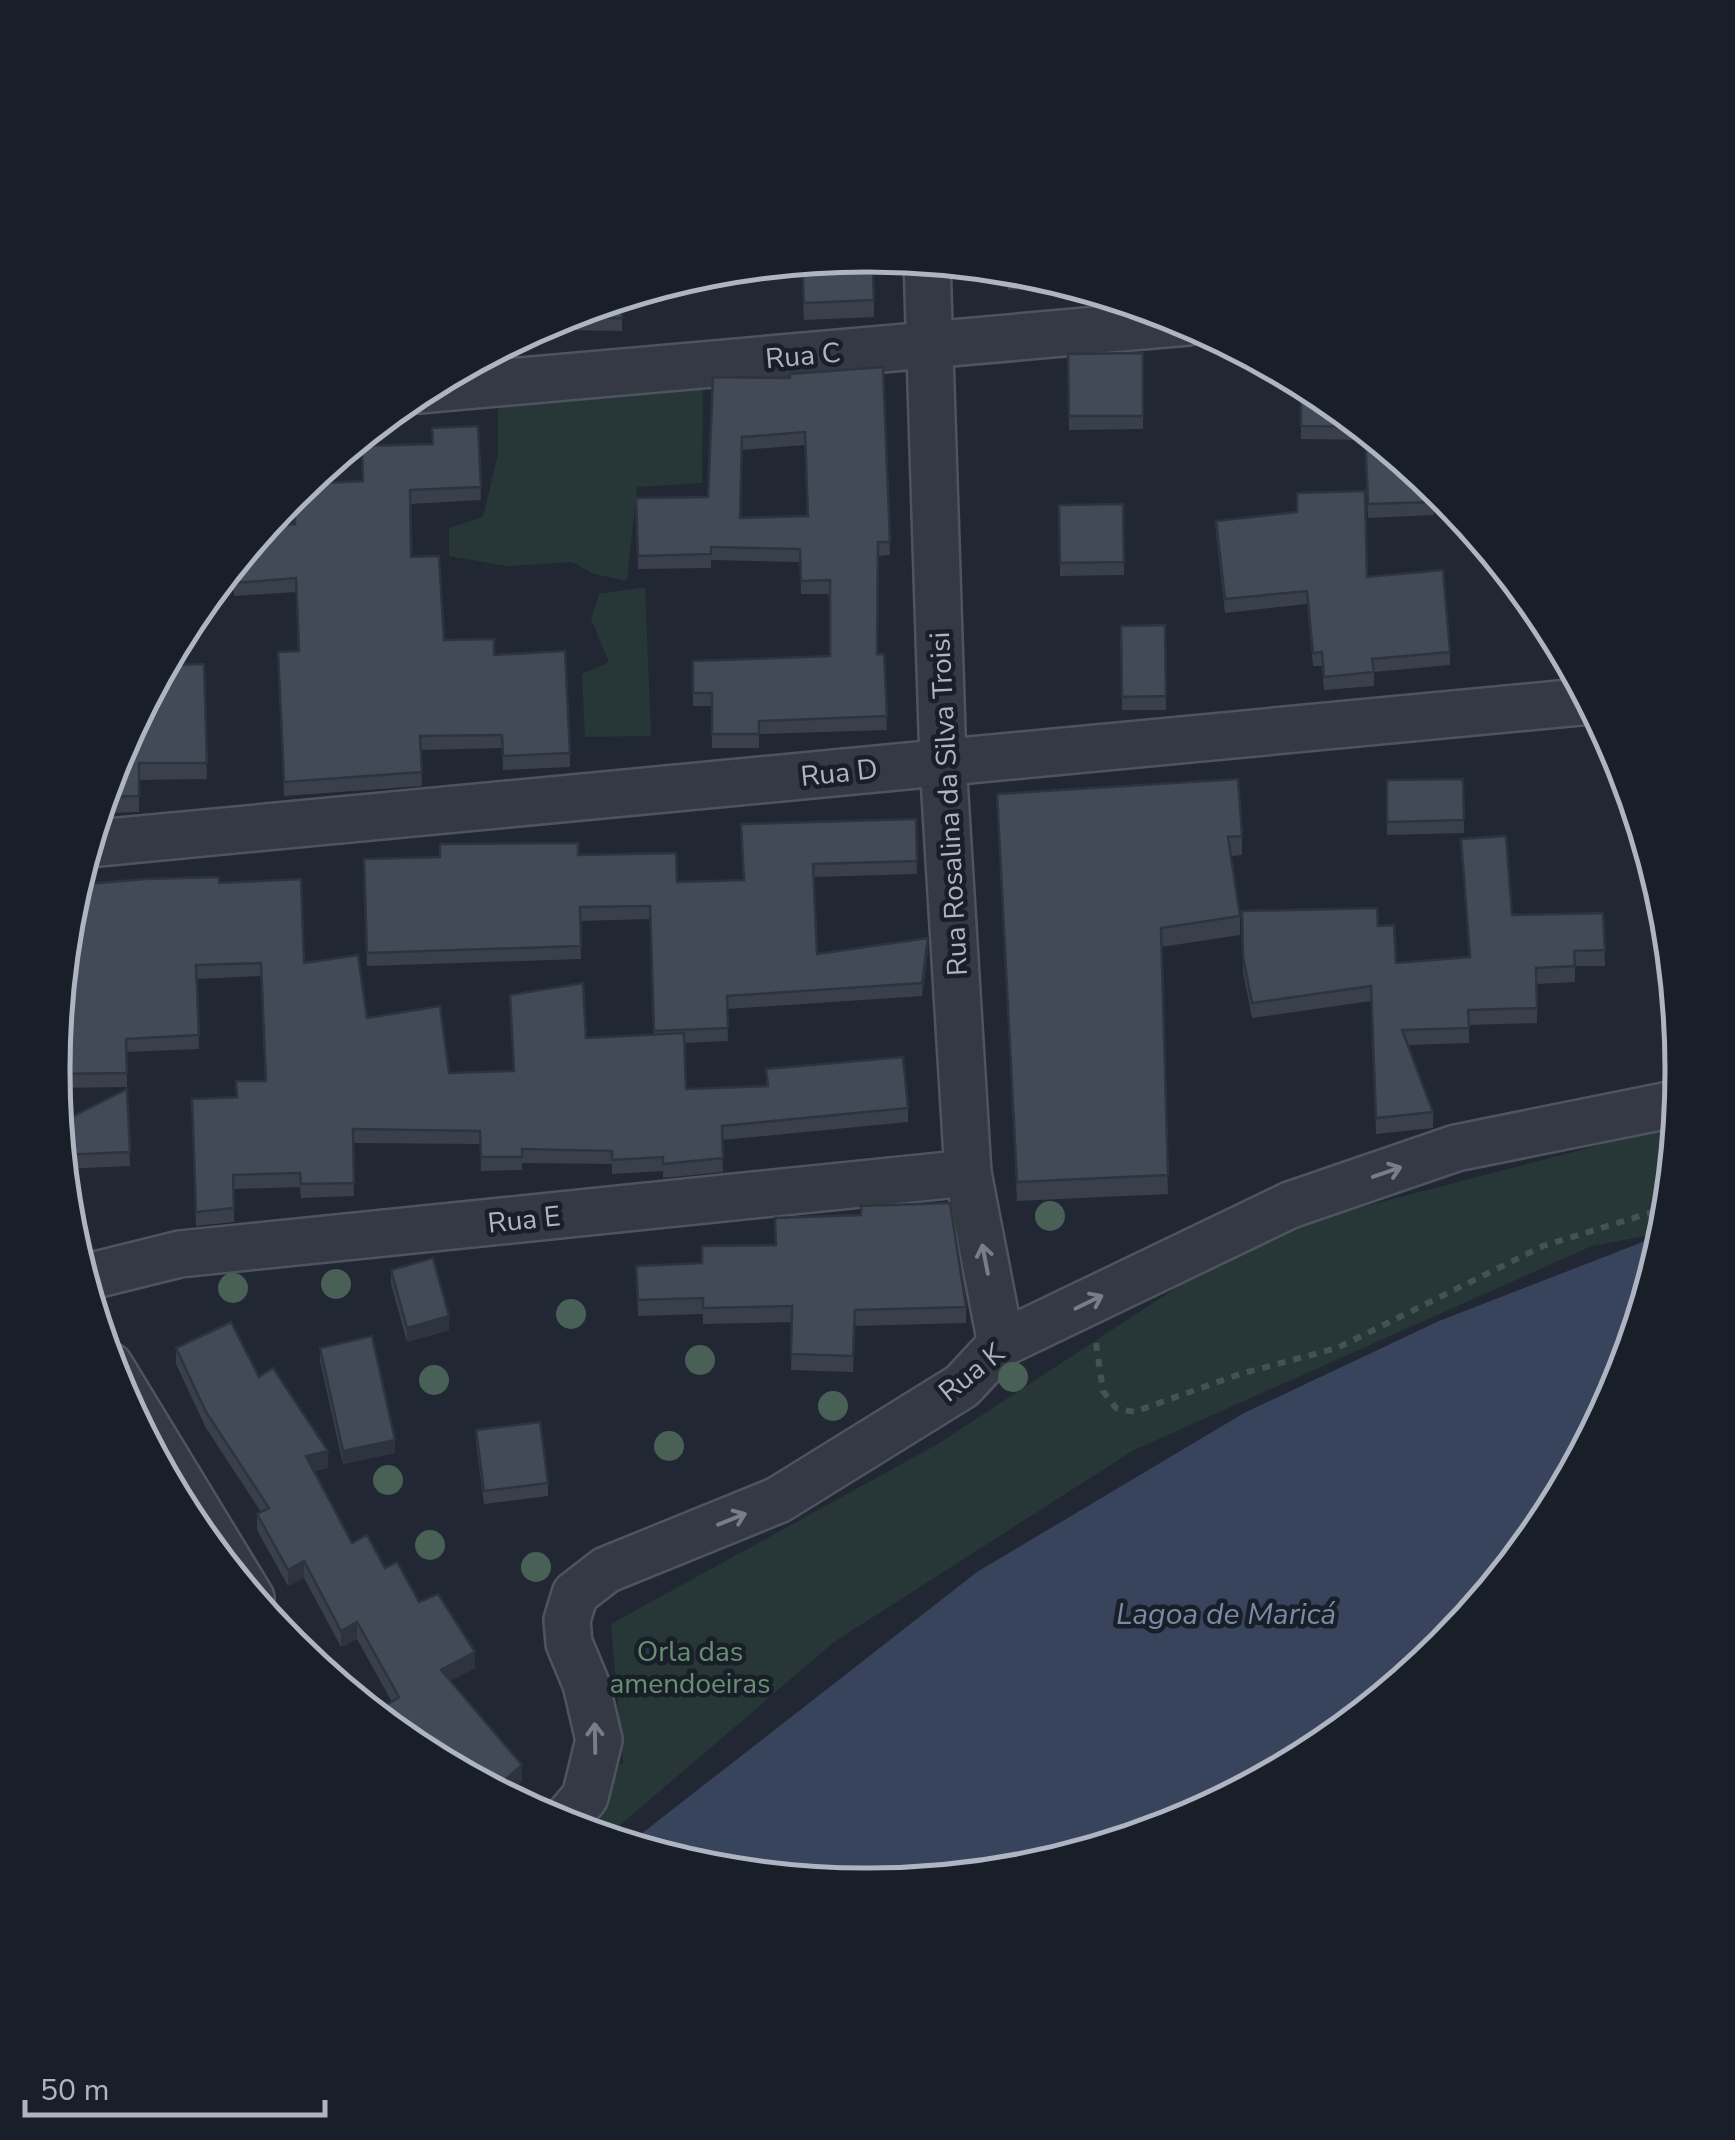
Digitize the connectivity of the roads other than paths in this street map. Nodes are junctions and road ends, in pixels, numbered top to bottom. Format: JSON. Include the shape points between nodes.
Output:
{"nodes":[{"id":1,"x":928,"y":275,"type":"edge"},
{"id":2,"x":1151,"y":325,"type":"edge"},
{"id":3,"x":928,"y":343,"type":"junction"},
{"id":4,"x":457,"y":386,"type":"edge"},
{"id":5,"x":1576,"y":703,"type":"edge"},
{"id":6,"x":943,"y":762,"type":"junction"},
{"id":7,"x":103,"y":843,"type":"edge"},
{"id":8,"x":1664,"y":1105,"type":"edge"},
{"id":9,"x":968,"y":1173,"type":"junction"},
{"id":10,"x":97,"y":1275,"type":"edge"},
{"id":11,"x":1002,"y":1344,"type":"junction"},
{"id":12,"x":572,"y":1811,"type":"edge"}],
"edges":[{"from":1,"to":3,"type":"street","name":"Rua Rosalina da Silva Troisi"},
{"from":2,"to":3,"type":"street","name":"Rua C"},
{"from":3,"to":4,"type":"street","name":"Rua C"},
{"from":3,"to":6,"type":"street","name":"Rua Rosalina da Silva Troisi"},
{"from":5,"to":6,"type":"street","name":"Rua D"},
{"from":6,"to":7,"type":"street","name":"Rua D"},
{"from":6,"to":9,"type":"street","name":"Rua Rosalina da Silva Troisi"},
{"from":11,"to":8,"type":"street","name":"Rua K","one_way":true,"via":[[1290,1205],[1456,1148]]},
{"from":9,"to":10,"type":"street","name":"Rua E","via":[[180,1254]]},
{"from":11,"to":9,"type":"street","name":"Rua Rosalina da Silva Troisi","one_way":true},
{"from":12,"to":11,"type":"street","name":"Rua K","one_way":true,"via":[[584,1796],[600,1740],[569,1643],[575,1594],[606,1570],[778,1500],[962,1386]]}]}
